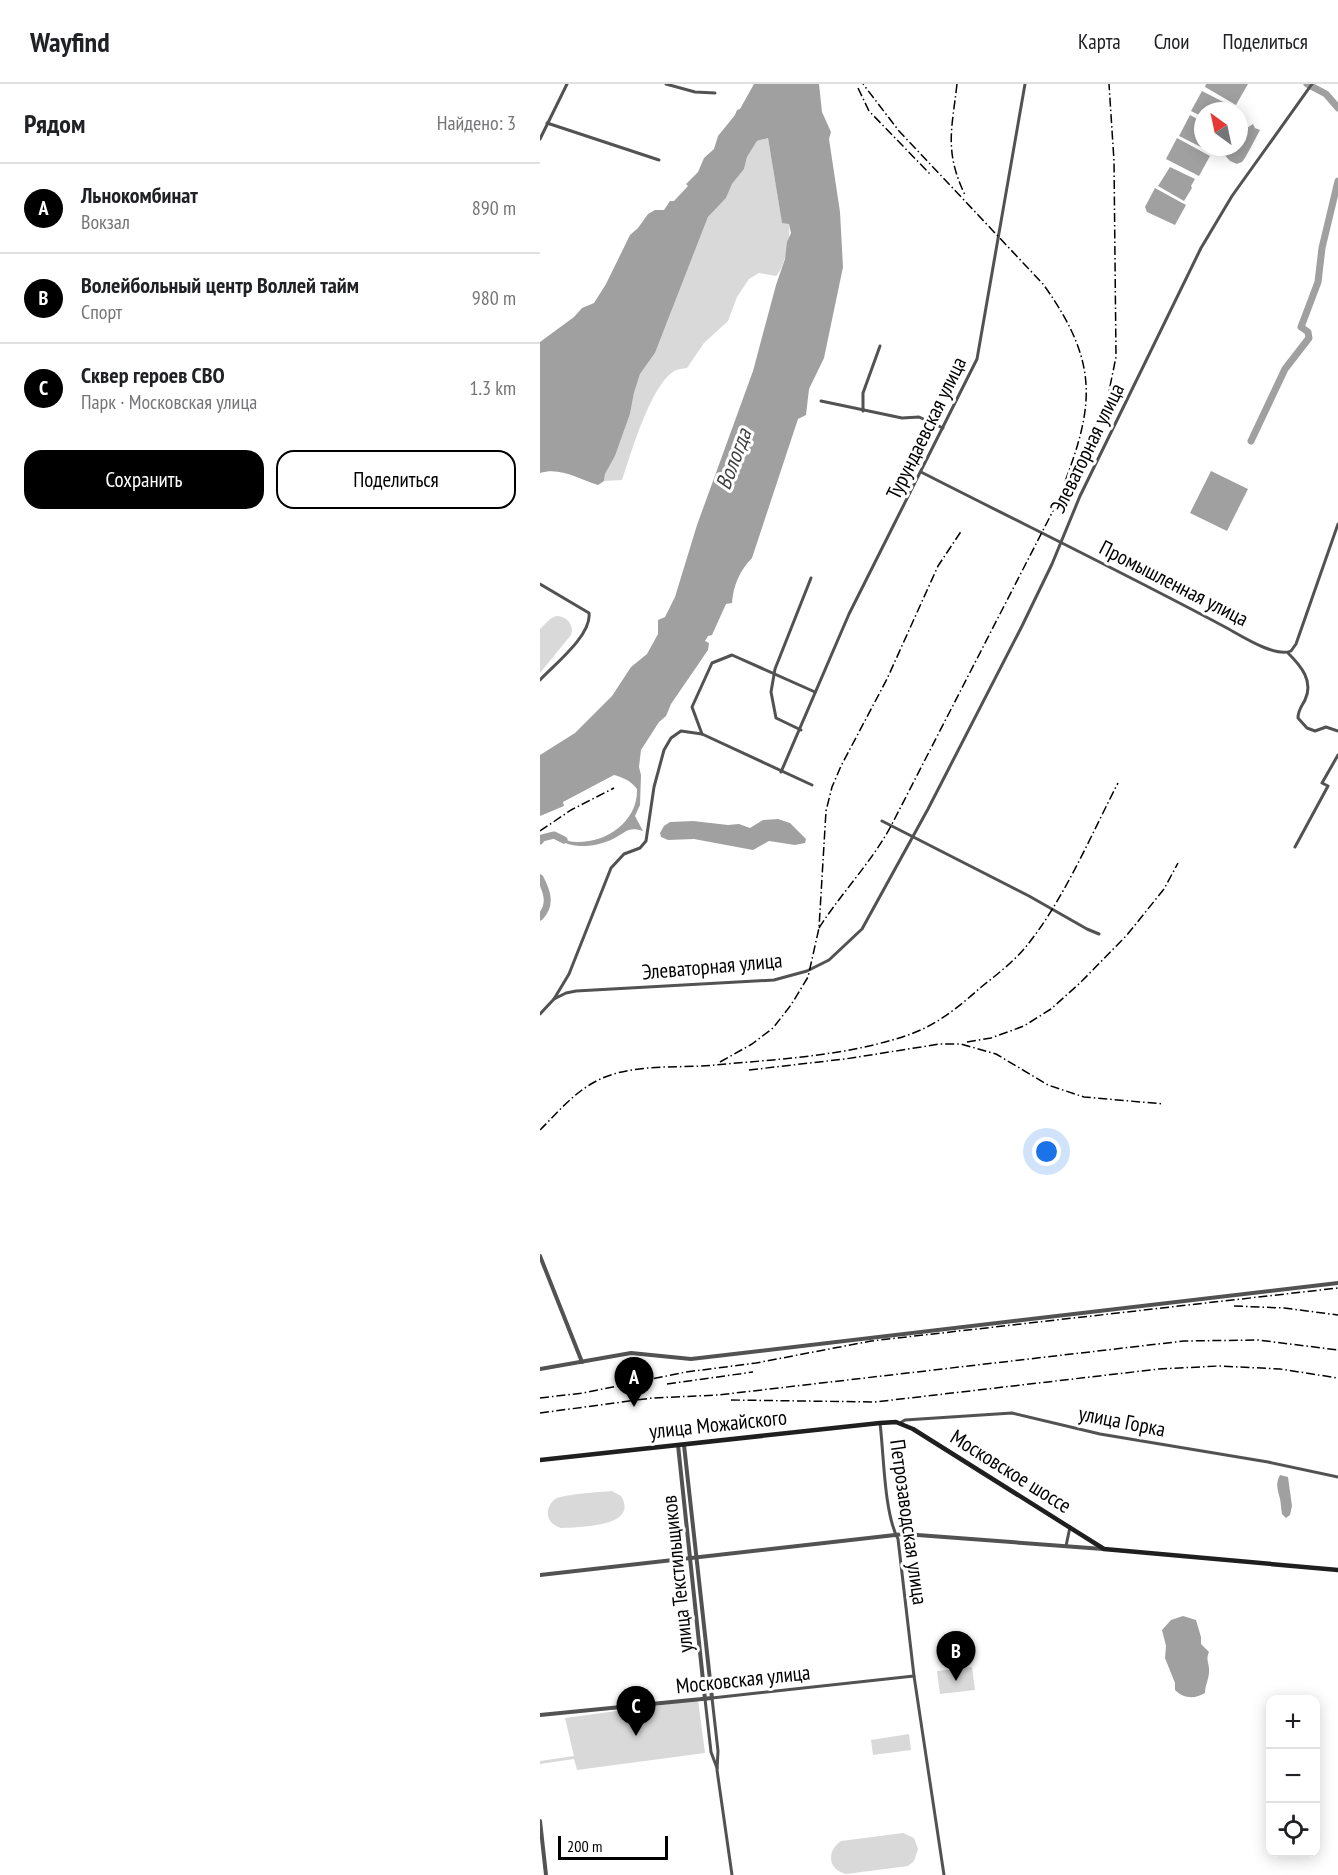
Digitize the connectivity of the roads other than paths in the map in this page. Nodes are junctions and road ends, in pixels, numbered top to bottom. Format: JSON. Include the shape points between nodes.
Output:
{"nodes":[{"id":1,"x":567,"y":84,"type":"edge"},
{"id":2,"x":666,"y":84,"type":"edge"},
{"id":3,"x":1025,"y":84,"type":"edge"},
{"id":4,"x":1312,"y":84,"type":"edge"},
{"id":5,"x":715,"y":93,"type":"dead end"},
{"id":6,"x":547,"y":123,"type":"junction"},
{"id":7,"x":540,"y":139,"type":"edge"},
{"id":8,"x":659,"y":160,"type":"dead end"},
{"id":9,"x":880,"y":346,"type":"dead end"},
{"id":10,"x":821,"y":401,"type":"dead end"},
{"id":11,"x":863,"y":411,"type":"junction"},
{"id":12,"x":943,"y":428,"type":"junction"},
{"id":13,"x":921,"y":472,"type":"junction"},
{"id":14,"x":1338,"y":524,"type":"edge"},
{"id":15,"x":1061,"y":543,"type":"junction"},
{"id":16,"x":811,"y":578,"type":"dead end"},
{"id":17,"x":542,"y":586,"type":"edge"},
{"id":18,"x":1288,"y":653,"type":"junction"},
{"id":19,"x":774,"y":673,"type":"junction"},
{"id":20,"x":540,"y":680,"type":"edge"},
{"id":21,"x":815,"y":692,"type":"junction"},
{"id":22,"x":801,"y":730,"type":"junction"},
{"id":23,"x":1338,"y":731,"type":"edge"},
{"id":24,"x":702,"y":734,"type":"junction"},
{"id":25,"x":1338,"y":755,"type":"edge"},
{"id":26,"x":781,"y":772,"type":"junction"},
{"id":27,"x":812,"y":785,"type":"dead end"},
{"id":28,"x":882,"y":821,"type":"dead end"},
{"id":29,"x":912,"y":838,"type":"junction"},
{"id":30,"x":1296,"y":847,"type":"dead end"},
{"id":31,"x":1099,"y":934,"type":"dead end"},
{"id":32,"x":554,"y":999,"type":"junction"},
{"id":33,"x":540,"y":1014,"type":"edge"},
{"id":34,"x":540,"y":1256,"type":"edge"},
{"id":35,"x":1338,"y":1282,"type":"edge"},
{"id":36,"x":581,"y":1359,"type":"junction"},
{"id":37,"x":540,"y":1370,"type":"edge"},
{"id":38,"x":880,"y":1423,"type":"junction"},
{"id":39,"x":900,"y":1423,"type":"junction"},
{"id":40,"x":681,"y":1445,"type":"junction"},
{"id":41,"x":540,"y":1460,"type":"edge"},
{"id":42,"x":1338,"y":1477,"type":"edge"},
{"id":43,"x":1070,"y":1527,"type":"junction"},
{"id":44,"x":896,"y":1534,"type":"junction"},
{"id":45,"x":1066,"y":1546,"type":"junction"},
{"id":46,"x":1104,"y":1549,"type":"junction"},
{"id":47,"x":691,"y":1558,"type":"junction"},
{"id":48,"x":697,"y":1558,"type":"junction"},
{"id":49,"x":1338,"y":1570,"type":"edge"},
{"id":50,"x":540,"y":1575,"type":"edge"},
{"id":51,"x":914,"y":1676,"type":"junction"},
{"id":52,"x":712,"y":1698,"type":"junction"},
{"id":53,"x":705,"y":1699,"type":"junction"},
{"id":54,"x":540,"y":1715,"type":"edge"},
{"id":55,"x":718,"y":1751,"type":"junction"},
{"id":56,"x":711,"y":1752,"type":"junction"},
{"id":57,"x":717,"y":1770,"type":"junction"},
{"id":58,"x":540,"y":1821,"type":"edge"},
{"id":59,"x":546,"y":1875,"type":"edge"},
{"id":60,"x":732,"y":1875,"type":"edge"},
{"id":61,"x":944,"y":1875,"type":"edge"}],
"edges":[{"from":1,"to":6,"type":"street"},
{"from":2,"to":5,"type":"street"},
{"from":3,"to":12,"type":"street","name":"Турундаевская улица","via":[[977,359]]},
{"from":4,"to":15,"type":"street","name":"Элеваторная улица","via":[[1232,196],[1201,248]]},
{"from":6,"to":7,"type":"street"},
{"from":6,"to":8,"type":"street"},
{"from":9,"to":11,"type":"street","via":[[863,393]]},
{"from":10,"to":11,"type":"street"},
{"from":11,"to":12,"type":"street","via":[[919,417]]},
{"from":12,"to":13,"type":"street","name":"Турундаевская улица"},
{"from":13,"to":15,"type":"street","name":"Промышленная улица"},
{"from":13,"to":21,"type":"street","name":"Турундаевская улица","via":[[849,614]]},
{"from":14,"to":18,"type":"street","via":[[1296,644]]},
{"from":15,"to":18,"type":"street","name":"Промышленная улица","via":[[1272,651]]},
{"from":15,"to":29,"type":"street","name":"Элеваторная улица"},
{"from":16,"to":19,"type":"street"},
{"from":17,"to":20,"type":"street","via":[[589,613],[590,619],[570,650]]},
{"from":18,"to":23,"type":"street","via":[[1309,683],[1298,717],[1315,731],[1326,727]]},
{"from":19,"to":21,"type":"street"},
{"from":19,"to":22,"type":"street","via":[[771,692],[776,718]]},
{"from":19,"to":24,"type":"street","via":[[732,655],[712,663],[692,708]]},
{"from":21,"to":22,"type":"street","name":"Турундаевская улица"},
{"from":22,"to":26,"type":"street","name":"Турундаевская улица"},
{"from":24,"to":26,"type":"street"},
{"from":24,"to":32,"type":"street","via":[[681,731],[670,738],[654,787],[646,841],[624,854],[611,868],[569,974]]},
{"from":25,"to":30,"type":"street","via":[[1323,783],[1328,786]]},
{"from":26,"to":27,"type":"street"},
{"from":28,"to":29,"type":"street"},
{"from":29,"to":31,"type":"street"},
{"from":29,"to":32,"type":"street","name":"Элеваторная улица","via":[[862,929],[841,950],[813,968],[760,981],[576,991]]},
{"from":32,"to":33,"type":"street"},
{"from":34,"to":36,"type":"street"},
{"from":35,"to":36,"type":"street","via":[[691,1359],[631,1353]]},
{"from":36,"to":37,"type":"street"},
{"from":38,"to":39,"type":"main road","name":"улица Можайского"},
{"from":38,"to":40,"type":"main road","name":"улица Можайского"},
{"from":38,"to":44,"type":"street","name":"Петрозаводская улица"},
{"from":39,"to":42,"type":"street","name":"улица Горка","via":[[1012,1413],[1100,1434]]},
{"from":39,"to":43,"type":"main road","name":"Московское шоссе"},
{"from":40,"to":41,"type":"main road","name":"улица Можайского"},
{"from":40,"to":47,"type":"street","name":"улица Текстильщиков"},
{"from":40,"to":48,"type":"street","name":"улица Текстильщиков"},
{"from":43,"to":45,"type":"street"},
{"from":43,"to":46,"type":"main road","name":"Московское шоссе"},
{"from":44,"to":45,"type":"street","name":"Московское шоссе"},
{"from":44,"to":48,"type":"street","name":"Московское шоссе"},
{"from":44,"to":51,"type":"street","name":"Петрозаводская улица"},
{"from":45,"to":46,"type":"street","name":"Московское шоссе"},
{"from":46,"to":49,"type":"main road","name":"Московское шоссе"},
{"from":47,"to":48,"type":"street","name":"Московское шоссе"},
{"from":47,"to":50,"type":"street","name":"Московское шоссе"},
{"from":47,"to":53,"type":"street","name":"улица Текстильщиков"},
{"from":48,"to":52,"type":"street","name":"улица Текстильщиков"},
{"from":51,"to":52,"type":"street","name":"Московская улица"},
{"from":51,"to":61,"type":"street","name":"Петрозаводская улица"},
{"from":52,"to":53,"type":"street","name":"Московская улица"},
{"from":52,"to":55,"type":"street","name":"улица Текстильщиков"},
{"from":53,"to":54,"type":"street","name":"Московская улица"},
{"from":53,"to":56,"type":"street","name":"улица Текстильщиков"},
{"from":55,"to":56,"type":"street"},
{"from":55,"to":57,"type":"street","name":"улица Текстильщиков"},
{"from":56,"to":57,"type":"street","name":"улица Текстильщиков"},
{"from":57,"to":60,"type":"street","name":"улица Текстильщиков"},
{"from":58,"to":59,"type":"street"}]}
